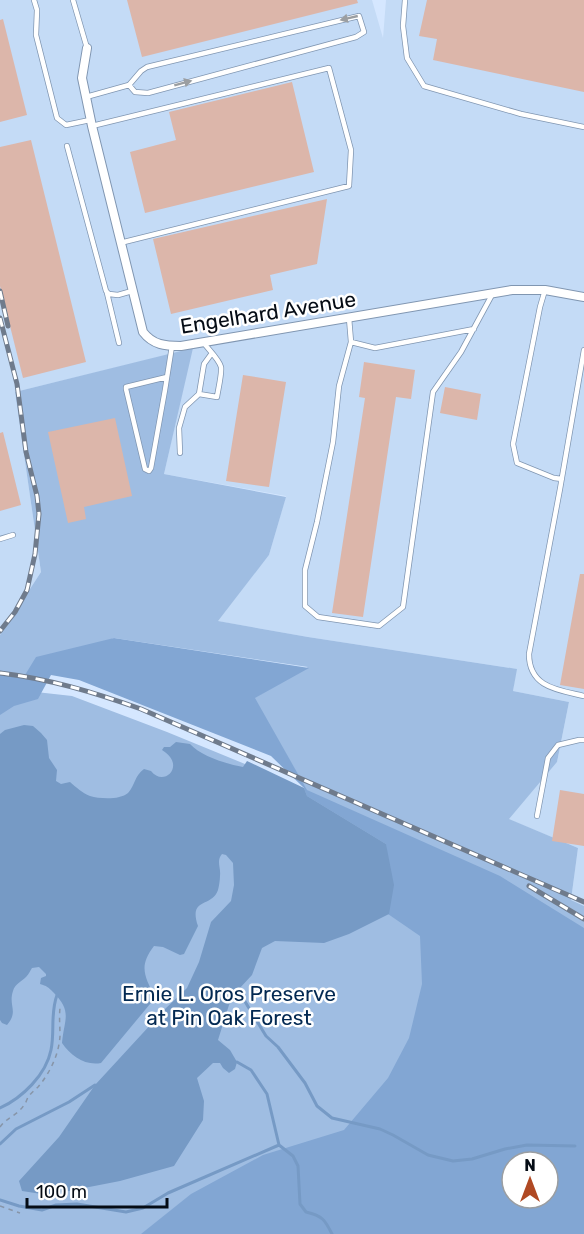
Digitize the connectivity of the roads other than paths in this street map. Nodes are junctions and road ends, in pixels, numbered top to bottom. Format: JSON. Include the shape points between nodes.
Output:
{"nodes":[{"id":1,"x":34,"y":0,"type":"edge"},
{"id":2,"x":73,"y":0,"type":"edge"},
{"id":3,"x":405,"y":0,"type":"edge"},
{"id":4,"x":87,"y":48,"type":"joint"},
{"id":5,"x":129,"y":85,"type":"junction"},
{"id":6,"x":86,"y":97,"type":"junction"},
{"id":7,"x":91,"y":123,"type":"junction"},
{"id":8,"x":584,"y":127,"type":"edge"},
{"id":9,"x":68,"y":146,"type":"dead end"},
{"id":10,"x":120,"y":243,"type":"junction"},
{"id":11,"x":545,"y":290,"type":"junction"},
{"id":12,"x":132,"y":291,"type":"junction"},
{"id":13,"x":107,"y":293,"type":"junction"},
{"id":14,"x":494,"y":293,"type":"junction"},
{"id":15,"x":584,"y":297,"type":"edge"},
{"id":16,"x":349,"y":318,"type":"junction"},
{"id":17,"x":474,"y":329,"type":"junction"},
{"id":18,"x":203,"y":342,"type":"junction"},
{"id":19,"x":351,"y":342,"type":"junction"},
{"id":20,"x":119,"y":343,"type":"dead end"},
{"id":21,"x":172,"y":346,"type":"junction"},
{"id":22,"x":584,"y":350,"type":"edge"},
{"id":23,"x":212,"y":353,"type":"junction"},
{"id":24,"x":167,"y":377,"type":"junction"},
{"id":25,"x":199,"y":394,"type":"junction"},
{"id":26,"x":180,"y":453,"type":"dead end"},
{"id":27,"x":562,"y":479,"type":"junction"},
{"id":28,"x":13,"y":535,"type":"dead end"},
{"id":29,"x":0,"y":538,"type":"edge"},
{"id":30,"x":584,"y":696,"type":"edge"},
{"id":31,"x":584,"y":740,"type":"edge"},
{"id":32,"x":537,"y":816,"type":"dead end"}],
"edges":[{"from":1,"to":7,"type":"lane","via":[[36,35],[57,118],[66,125]]},
{"from":2,"to":4,"type":"lane"},
{"from":3,"to":8,"type":"lane","via":[[407,58],[424,86],[521,114]]},
{"from":4,"to":6,"type":"street","name":"Engelhard Avenue","via":[[82,78]]},
{"from":5,"to":5,"type":"lane","one_way":true,"via":[[135,92],[148,93],[364,32],[358,16],[147,67]]},
{"from":5,"to":6,"type":"lane"},
{"from":6,"to":7,"type":"street","name":"Engelhard Avenue"},
{"from":7,"to":10,"type":"street","name":"Engelhard Avenue"},
{"from":7,"to":10,"type":"lane","via":[[329,68],[351,150],[349,186]]},
{"from":9,"to":13,"type":"lane"},
{"from":10,"to":12,"type":"street","name":"Engelhard Avenue"},
{"from":11,"to":14,"type":"street","name":"Engelhard Avenue"},
{"from":11,"to":15,"type":"street","name":"Engelhard Avenue"},
{"from":11,"to":27,"type":"lane","via":[[513,444],[517,463]]},
{"from":12,"to":13,"type":"lane"},
{"from":12,"to":21,"type":"street","name":"Engelhard Avenue","via":[[147,338]]},
{"from":13,"to":20,"type":"lane"},
{"from":14,"to":16,"type":"street","name":"Engelhard Avenue"},
{"from":14,"to":17,"type":"lane"},
{"from":16,"to":18,"type":"street","name":"Engelhard Avenue"},
{"from":16,"to":19,"type":"lane"},
{"from":17,"to":19,"type":"lane","via":[[375,348]]},
{"from":17,"to":19,"type":"lane","via":[[433,392],[403,607],[379,626],[318,617],[305,606],[305,570],[333,442],[339,386]]},
{"from":18,"to":21,"type":"street","name":"Engelhard Avenue"},
{"from":18,"to":23,"type":"lane"},
{"from":21,"to":24,"type":"lane"},
{"from":22,"to":27,"type":"lane"},
{"from":23,"to":25,"type":"lane","via":[[204,363]]},
{"from":23,"to":25,"type":"lane","via":[[221,367],[217,397]]},
{"from":24,"to":24,"type":"lane","via":[[151,468],[147,471],[126,387]]},
{"from":25,"to":26,"type":"lane","via":[[185,407],[179,428]]},
{"from":27,"to":30,"type":"lane","via":[[529,661],[536,677],[548,688]]},
{"from":28,"to":29,"type":"lane"},
{"from":31,"to":32,"type":"lane","via":[[558,745],[548,758]]}]}
